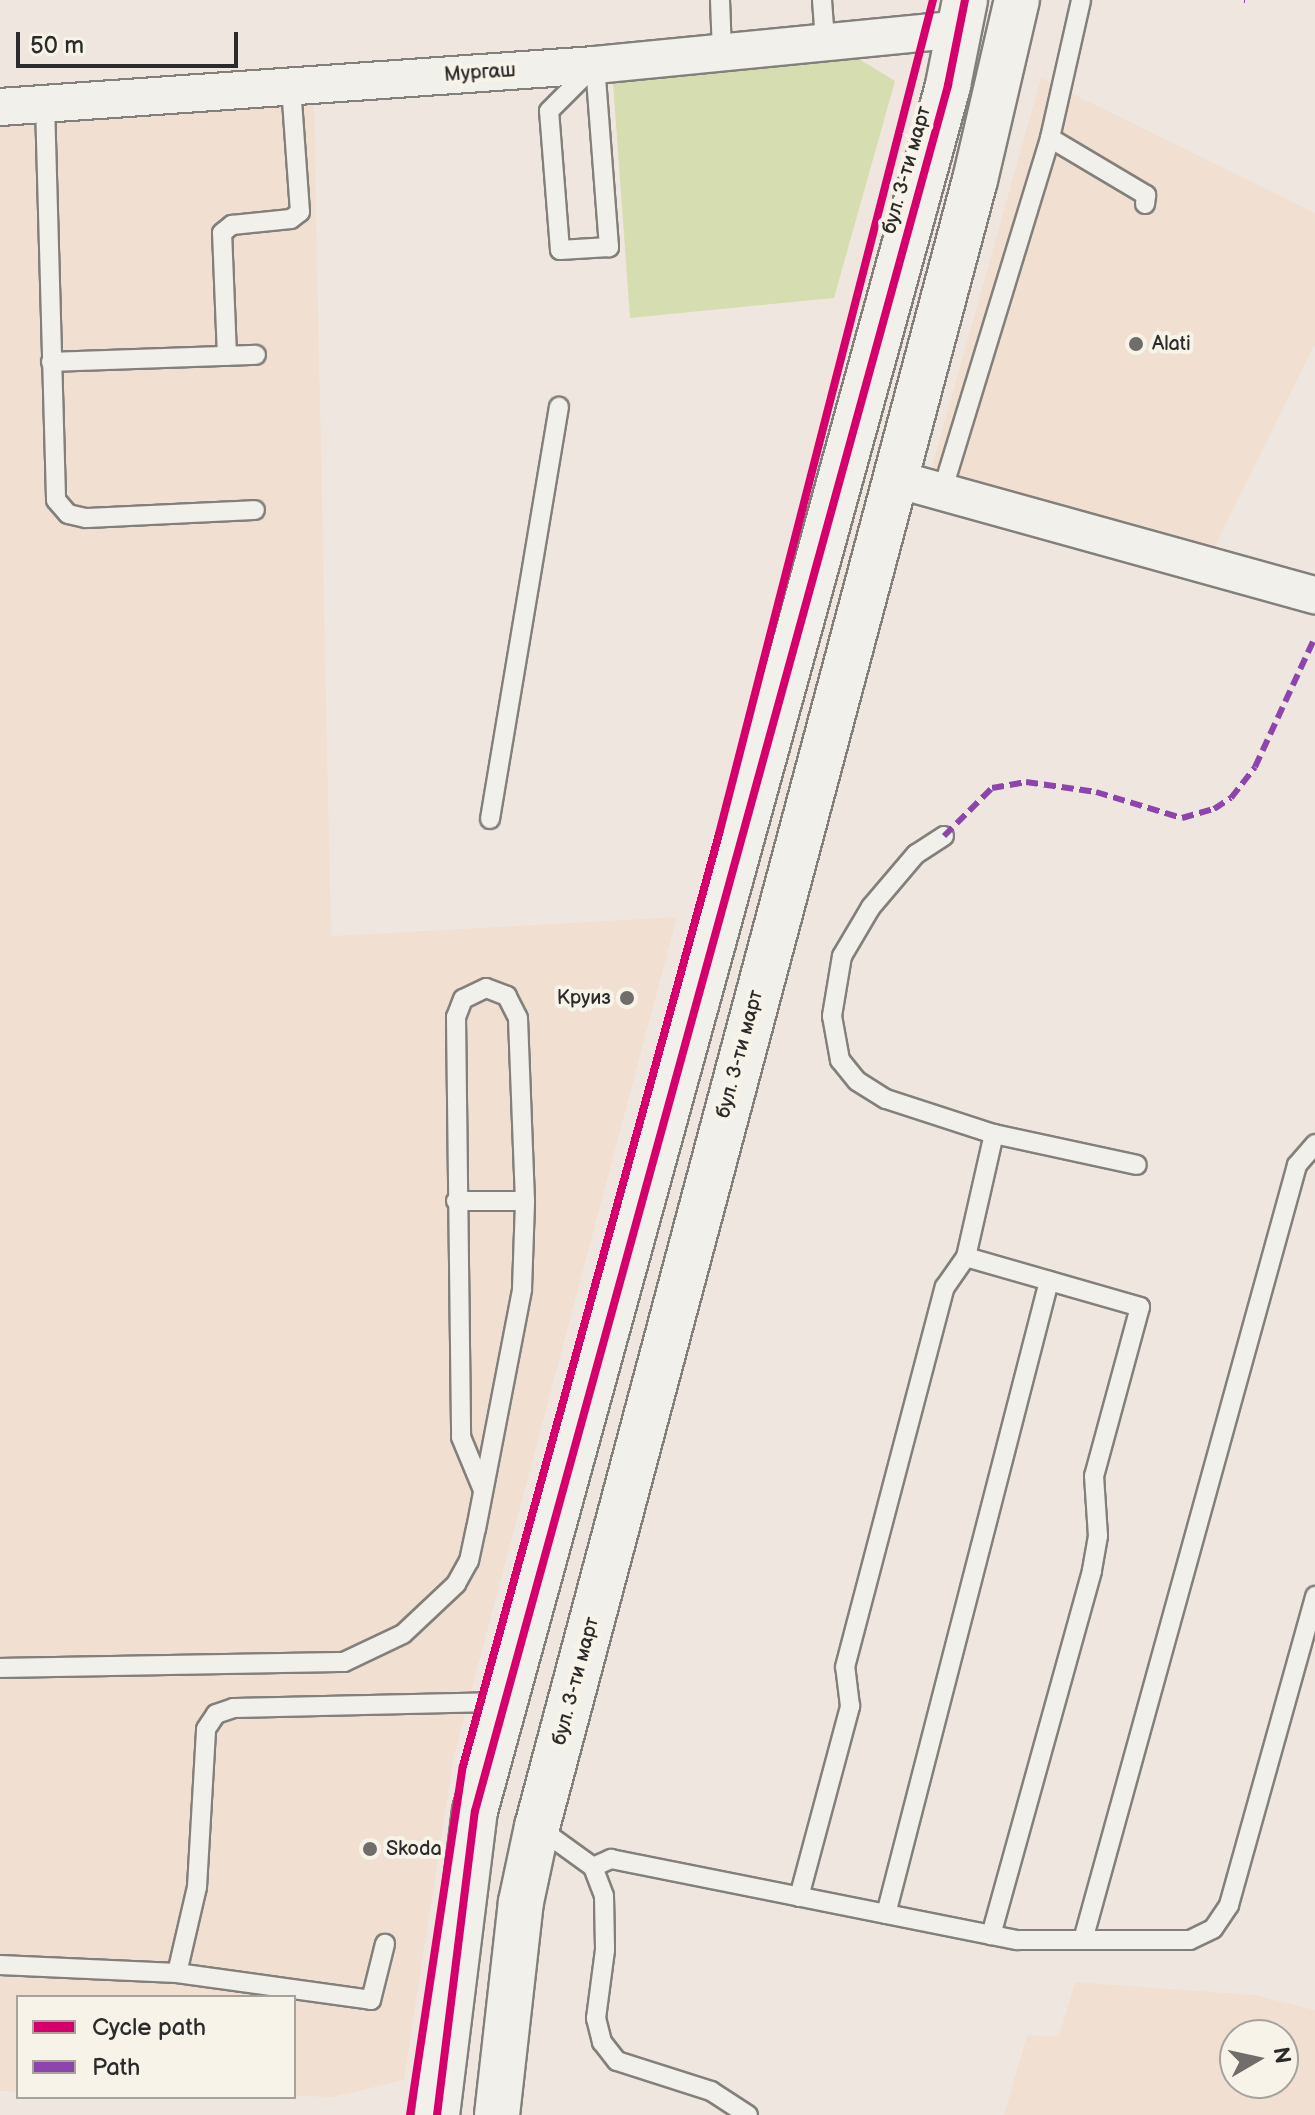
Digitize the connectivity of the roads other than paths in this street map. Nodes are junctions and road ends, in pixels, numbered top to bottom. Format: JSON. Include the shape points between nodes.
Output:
{"nodes":[{"id":1,"x":720,"y":0,"type":"edge"},
{"id":2,"x":822,"y":0,"type":"edge"},
{"id":3,"x":1081,"y":0,"type":"edge"},
{"id":4,"x":1014,"y":14,"type":"edge"},
{"id":5,"x":962,"y":15,"type":"edge"},
{"id":6,"x":825,"y":41,"type":"junction"},
{"id":7,"x":722,"y":51,"type":"junction"},
{"id":8,"x":595,"y":65,"type":"junction"},
{"id":9,"x":291,"y":86,"type":"junction"},
{"id":10,"x":45,"y":104,"type":"junction"},
{"id":11,"x":0,"y":107,"type":"edge"},
{"id":12,"x":1050,"y":138,"type":"junction"},
{"id":13,"x":1145,"y":204,"type":"dead end"},
{"id":14,"x":256,"y":355,"type":"dead end"},
{"id":15,"x":227,"y":356,"type":"junction"},
{"id":16,"x":51,"y":362,"type":"junction"},
{"id":17,"x":559,"y":407,"type":"dead end"},
{"id":18,"x":855,"y":422,"type":"junction"},
{"id":19,"x":892,"y":478,"type":"junction"},
{"id":20,"x":941,"y":495,"type":"junction"},
{"id":21,"x":255,"y":510,"type":"dead end"},
{"id":22,"x":1315,"y":595,"type":"edge"},
{"id":23,"x":490,"y":819,"type":"dead end"},
{"id":24,"x":944,"y":836,"type":"dead end"},
{"id":25,"x":994,"y":1134,"type":"junction"},
{"id":26,"x":1315,"y":1144,"type":"edge"},
{"id":27,"x":1137,"y":1165,"type":"dead end"},
{"id":28,"x":456,"y":1201,"type":"junction"},
{"id":29,"x":525,"y":1201,"type":"junction"},
{"id":30,"x":966,"y":1257,"type":"junction"},
{"id":31,"x":1049,"y":1281,"type":"junction"},
{"id":32,"x":483,"y":1490,"type":"junction"},
{"id":33,"x":1315,"y":1596,"type":"edge"},
{"id":34,"x":0,"y":1668,"type":"edge"},
{"id":35,"x":505,"y":1702,"type":"junction"},
{"id":36,"x":475,"y":1811,"type":"junction"},
{"id":37,"x":537,"y":1827,"type":"junction"},
{"id":38,"x":593,"y":1867,"type":"junction"},
{"id":39,"x":799,"y":1897,"type":"junction"},
{"id":40,"x":886,"y":1914,"type":"junction"},
{"id":41,"x":991,"y":1935,"type":"junction"},
{"id":42,"x":1083,"y":1940,"type":"junction"},
{"id":43,"x":385,"y":1944,"type":"dead end"},
{"id":44,"x":0,"y":1965,"type":"edge"},
{"id":45,"x":177,"y":1973,"type":"junction"},
{"id":46,"x":437,"y":2115,"type":"edge"},
{"id":47,"x":497,"y":2115,"type":"edge"},
{"id":48,"x":748,"y":2115,"type":"edge"}],
"edges":[{"from":1,"to":7,"type":"lane"},
{"from":2,"to":6,"type":"lane"},
{"from":3,"to":12,"type":"lane"},
{"from":4,"to":5,"type":"street"},
{"from":4,"to":19,"type":"street","name":"бул. 3-ти март","via":[[975,180]]},
{"from":5,"to":6,"type":"street","name":"Мургаш"},
{"from":5,"to":18,"type":"street","name":"бул. 3-ти март"},
{"from":6,"to":7,"type":"street","name":"Мургаш"},
{"from":7,"to":8,"type":"street","name":"Мургаш"},
{"from":8,"to":8,"type":"lane","via":[[609,247],[560,250],[549,111]]},
{"from":8,"to":9,"type":"street","name":"Мургаш"},
{"from":9,"to":10,"type":"street","name":"Мургаш"},
{"from":9,"to":15,"type":"lane","via":[[301,208],[294,219],[232,225],[222,233]]},
{"from":10,"to":11,"type":"street","name":"Мургаш"},
{"from":10,"to":16,"type":"lane"},
{"from":12,"to":13,"type":"lane","via":[[1146,195]]},
{"from":12,"to":20,"type":"lane"},
{"from":14,"to":15,"type":"lane"},
{"from":15,"to":16,"type":"lane"},
{"from":16,"to":21,"type":"lane","via":[[54,491],[68,514],[86,518]]},
{"from":17,"to":23,"type":"lane"},
{"from":18,"to":19,"type":"street","via":[[869,455]]},
{"from":18,"to":35,"type":"street","name":"бул. 3-ти март"},
{"from":19,"to":20,"type":"street"},
{"from":19,"to":37,"type":"street","name":"бул. 3-ти март"},
{"from":20,"to":22,"type":"street"},
{"from":24,"to":25,"type":"lane","via":[[916,854],[871,907],[842,956],[832,1016],[840,1060],[857,1081],[886,1099]]},
{"from":25,"to":27,"type":"lane"},
{"from":25,"to":30,"type":"lane"},
{"from":26,"to":42,"type":"lane","via":[[1297,1165]]},
{"from":28,"to":29,"type":"lane"},
{"from":28,"to":29,"type":"lane","via":[[456,1017],[463,999],[486,988],[507,996],[516,1010]]},
{"from":28,"to":32,"type":"lane","via":[[461,1437]]},
{"from":29,"to":32,"type":"lane","via":[[522,1289]]},
{"from":30,"to":31,"type":"lane"},
{"from":30,"to":39,"type":"lane","via":[[945,1287],[845,1667],[850,1706]]},
{"from":31,"to":40,"type":"lane"},
{"from":31,"to":41,"type":"lane","via":[[1140,1307],[1094,1476],[1098,1536],[1092,1571]]},
{"from":32,"to":34,"type":"lane","via":[[469,1561],[456,1584],[432,1611],[376,1651],[344,1662]]},
{"from":33,"to":42,"type":"lane","via":[[1229,1905],[1213,1929],[1190,1940]]},
{"from":35,"to":36,"type":"street","name":"бул. 3-ти март"},
{"from":35,"to":45,"type":"lane","via":[[233,1708],[216,1714],[206,1729],[197,1887]]},
{"from":36,"to":37,"type":"street"},
{"from":36,"to":46,"type":"street","name":"бул. 3-ти март"},
{"from":37,"to":38,"type":"lane"},
{"from":37,"to":47,"type":"street","name":"бул. 3-ти март","via":[[521,1902]]},
{"from":38,"to":39,"type":"lane","via":[[611,1859]]},
{"from":38,"to":48,"type":"lane","via":[[604,1896],[605,1950],[596,2018],[602,2042],[617,2061],[711,2091]]},
{"from":39,"to":40,"type":"lane"},
{"from":40,"to":41,"type":"lane"},
{"from":41,"to":42,"type":"lane"},
{"from":43,"to":45,"type":"lane","via":[[371,2000]]},
{"from":44,"to":45,"type":"lane"}]}
